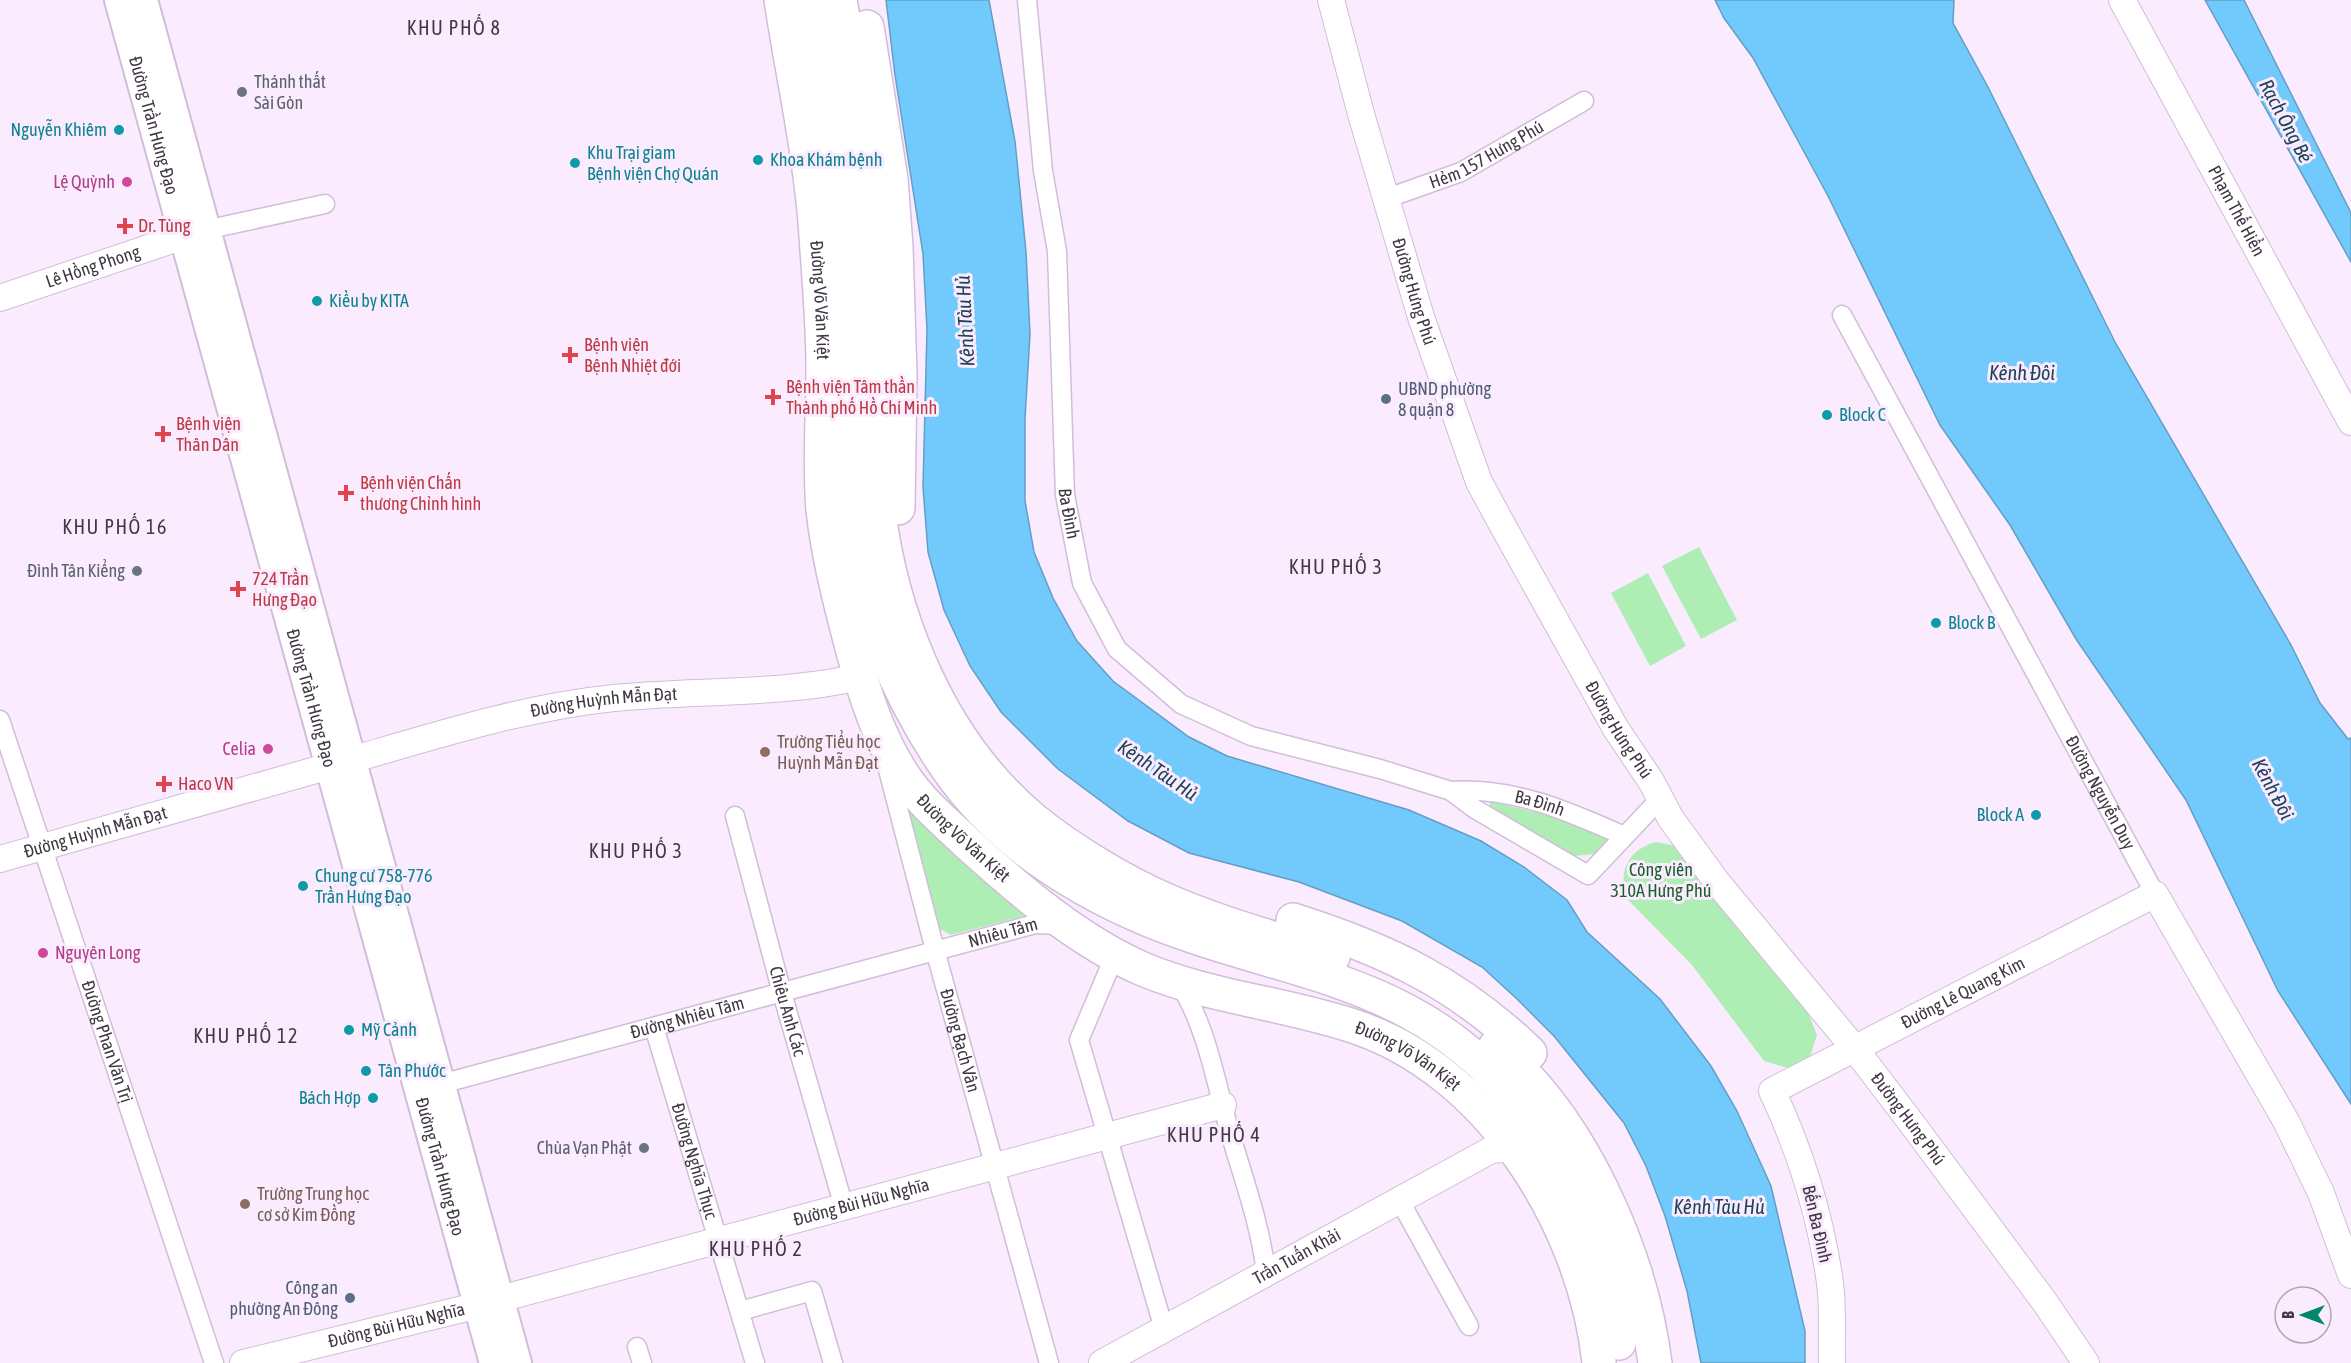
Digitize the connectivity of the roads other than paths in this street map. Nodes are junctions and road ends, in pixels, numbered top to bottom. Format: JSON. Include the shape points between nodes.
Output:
{"nodes":[{"id":1,"x":119,"y":0,"type":"edge"},
{"id":2,"x":143,"y":0,"type":"edge"},
{"id":3,"x":781,"y":0,"type":"edge"},
{"id":4,"x":808,"y":0,"type":"edge"},
{"id":5,"x":840,"y":0,"type":"edge"},
{"id":6,"x":862,"y":0,"type":"edge"},
{"id":7,"x":1027,"y":0,"type":"edge"},
{"id":8,"x":1331,"y":0,"type":"edge"},
{"id":9,"x":2122,"y":0,"type":"edge"},
{"id":10,"x":1584,"y":101,"type":"dead end"},
{"id":11,"x":1385,"y":199,"type":"junction"},
{"id":12,"x":325,"y":204,"type":"dead end"},
{"id":13,"x":195,"y":233,"type":"junction"},
{"id":14,"x":0,"y":298,"type":"edge"},
{"id":15,"x":1842,"y":315,"type":"dead end"},
{"id":16,"x":2351,"y":423,"type":"edge"},
{"id":17,"x":915,"y":659,"type":"junction"},
{"id":18,"x":860,"y":677,"type":"junction"},
{"id":19,"x":874,"y":717,"type":"junction"},
{"id":20,"x":0,"y":720,"type":"edge"},
{"id":21,"x":341,"y":763,"type":"junction"},
{"id":22,"x":1451,"y":791,"type":"junction"},
{"id":23,"x":1659,"y":800,"type":"junction"},
{"id":24,"x":735,"y":816,"type":"dead end"},
{"id":25,"x":1624,"y":836,"type":"junction"},
{"id":26,"x":44,"y":846,"type":"junction"},
{"id":27,"x":0,"y":859,"type":"edge"},
{"id":28,"x":2155,"y":894,"type":"junction"},
{"id":29,"x":1072,"y":927,"type":"junction"},
{"id":30,"x":935,"y":950,"type":"junction"},
{"id":31,"x":1115,"y":955,"type":"junction"},
{"id":32,"x":782,"y":993,"type":"junction"},
{"id":33,"x":1194,"y":993,"type":"junction"},
{"id":34,"x":654,"y":1027,"type":"junction"},
{"id":35,"x":1855,"y":1049,"type":"junction"},
{"id":36,"x":430,"y":1086,"type":"junction"},
{"id":37,"x":1772,"y":1091,"type":"joint"},
{"id":38,"x":1222,"y":1105,"type":"junction"},
{"id":39,"x":1108,"y":1136,"type":"junction"},
{"id":40,"x":1502,"y":1143,"type":"junction"},
{"id":41,"x":995,"y":1167,"type":"junction"},
{"id":42,"x":1400,"y":1201,"type":"junction"},
{"id":43,"x":844,"y":1207,"type":"junction"},
{"id":44,"x":718,"y":1241,"type":"junction"},
{"id":45,"x":1266,"y":1273,"type":"junction"},
{"id":46,"x":2351,"y":1275,"type":"edge"},
{"id":47,"x":490,"y":1302,"type":"junction"},
{"id":48,"x":740,"y":1311,"type":"junction"},
{"id":49,"x":1469,"y":1326,"type":"dead end"},
{"id":50,"x":1164,"y":1329,"type":"junction"},
{"id":51,"x":214,"y":1363,"type":"edge"},
{"id":52,"x":243,"y":1363,"type":"edge"},
{"id":53,"x":494,"y":1363,"type":"edge"},
{"id":54,"x":517,"y":1363,"type":"edge"},
{"id":55,"x":755,"y":1363,"type":"edge"},
{"id":56,"x":833,"y":1363,"type":"edge"},
{"id":57,"x":1050,"y":1363,"type":"edge"},
{"id":58,"x":1102,"y":1363,"type":"edge"},
{"id":59,"x":1599,"y":1363,"type":"edge"},
{"id":60,"x":1622,"y":1363,"type":"edge"},
{"id":61,"x":1655,"y":1363,"type":"edge"},
{"id":62,"x":1672,"y":1363,"type":"edge"},
{"id":63,"x":1832,"y":1363,"type":"edge"},
{"id":64,"x":2086,"y":1363,"type":"edge"}],
"edges":[{"from":1,"to":13,"type":"main road","name":"Đường Trần Hưng Đạo"},
{"from":2,"to":13,"type":"main road","name":"Đường Trần Hưng Đạo"},
{"from":3,"to":18,"type":"highway","name":"Đường Võ Văn Kiệt","via":[[814,202],[822,345],[820,438],[824,513],[835,582]]},
{"from":4,"to":17,"type":"highway","name":"Đường Võ Văn Kiệt","via":[[841,204],[848,320],[847,479],[857,566]]},
{"from":5,"to":17,"type":"highway","name":"Đường Võ Văn Kiệt","via":[[873,250],[875,471],[879,514],[895,592]]},
{"from":6,"to":17,"type":"highway","name":"Đường Võ Văn Kiệt","via":[[891,179],[900,376],[897,505],[911,574]]},
{"from":7,"to":22,"type":"street","name":"Ba Đình","via":[[1043,171],[1057,251],[1065,495],[1082,583],[1117,649],[1181,704],[1251,736]]},
{"from":8,"to":11,"type":"street","name":"Đường Hưng Phú"},
{"from":9,"to":16,"type":"street","name":"Phạm Thế Hiển"},
{"from":10,"to":11,"type":"street","name":"Hẻm 157 Hưng Phú","via":[[1461,172]]},
{"from":11,"to":23,"type":"street","name":"Đường Hưng Phú","via":[[1421,317],[1479,482]]},
{"from":12,"to":13,"type":"street"},
{"from":13,"to":14,"type":"street","name":"Lê Hồng Phong"},
{"from":13,"to":21,"type":"main road","name":"Đường Trần Hưng Đạo"},
{"from":15,"to":28,"type":"street","name":"Đường Nguyễn Duy"},
{"from":17,"to":18,"type":"highway"},
{"from":17,"to":60,"type":"highway","name":"Đường Võ Văn Kiệt","via":[[944,764],[997,826],[1057,871],[1118,908],[1187,935],[1352,987],[1404,1009],[1455,1042],[1492,1074],[1533,1122],[1561,1166],[1588,1223],[1610,1295]]},
{"from":17,"to":61,"type":"highway","name":"Đường Võ Văn Kiệt","via":[[977,758],[1034,819],[1079,851],[1167,901],[1355,965],[1411,989],[1464,1022],[1502,1053],[1560,1121],[1583,1156],[1624,1237],[1639,1283]]},
{"from":17,"to":62,"type":"highway","name":"Đường Võ Văn Kiệt","via":[[954,689],[1001,756],[1073,823],[1132,860],[1180,882],[1354,940],[1414,966],[1488,1016],[1529,1052],[1588,1128],[1638,1224],[1657,1274]]},
{"from":18,"to":19,"type":"highway","name":"Đường Võ Văn Kiệt"},
{"from":18,"to":21,"type":"street","name":"Đường Huỳnh Mẫn Đạt","via":[[823,684],[614,698],[541,708]]},
{"from":19,"to":29,"type":"highway","name":"Đường Võ Văn Kiệt","via":[[905,778],[931,810],[993,868]]},
{"from":19,"to":30,"type":"street","name":"Đường Bạch Vân"},
{"from":20,"to":26,"type":"street","name":"Đường Phan Văn Trị"},
{"from":21,"to":26,"type":"street","name":"Đường Huỳnh Mẫn Đạt"},
{"from":21,"to":36,"type":"main road","name":"Đường Trần Hưng Đạo"},
{"from":22,"to":25,"type":"street","name":"Ba Đình","via":[[1505,792],[1537,800]]},
{"from":22,"to":25,"type":"street","name":"Ba Đình","via":[[1588,875]]},
{"from":23,"to":25,"type":"street"},
{"from":23,"to":35,"type":"street","name":"Đường Hưng Phú","via":[[1716,882]]},
{"from":24,"to":32,"type":"street","name":"Chiêu Anh Các"},
{"from":26,"to":27,"type":"street","name":"Đường Huỳnh Mẫn Đạt"},
{"from":26,"to":51,"type":"street","name":"Đường Phan Văn Trị"},
{"from":28,"to":35,"type":"street","name":"Đường Lê Quang Kim"},
{"from":28,"to":46,"type":"street","name":"Đường Nguyễn Duy","via":[[2292,1131],[2321,1193]]},
{"from":29,"to":30,"type":"street","name":"Nhiêu Tâm","via":[[1035,924]]},
{"from":29,"to":31,"type":"highway","name":"Đường Võ Văn Kiệt"},
{"from":30,"to":32,"type":"street","name":"Đường Nhiêu Tâm"},
{"from":30,"to":41,"type":"street","name":"Đường Bạch Vân"},
{"from":31,"to":33,"type":"highway","name":"Đường Võ Văn Kiệt"},
{"from":31,"to":39,"type":"street","via":[[1079,1040]]},
{"from":32,"to":34,"type":"street","name":"Đường Nhiêu Tâm"},
{"from":32,"to":43,"type":"street","name":"Chiêu Anh Các"},
{"from":33,"to":38,"type":"street"},
{"from":33,"to":40,"type":"highway","name":"Đường Võ Văn Kiệt","via":[[1335,1021],[1385,1038],[1463,1093]]},
{"from":34,"to":36,"type":"street","name":"Đường Nhiêu Tâm"},
{"from":34,"to":44,"type":"street","name":"Đường Nghĩa Thục"},
{"from":35,"to":37,"type":"street","name":"Đường Lê Quang Kim"},
{"from":35,"to":64,"type":"street","name":"Đường Hưng Phú","via":[[1964,1191]]},
{"from":36,"to":47,"type":"main road","name":"Đường Trần Hưng Đạo"},
{"from":37,"to":63,"type":"street","name":"Bến Ba Đình","via":[[1789,1126],[1813,1197],[1830,1278]]},
{"from":38,"to":39,"type":"street","name":"Đường Bùi Hữu Nghĩa"},
{"from":38,"to":45,"type":"street","via":[[1252,1204]]},
{"from":39,"to":41,"type":"street","name":"Đường Bùi Hữu Nghĩa"},
{"from":39,"to":50,"type":"street"},
{"from":40,"to":42,"type":"street","name":"Trần Tuấn Khải"},
{"from":40,"to":59,"type":"highway","name":"Đường Võ Văn Kiệt","via":[[1540,1188],[1564,1233],[1591,1315]]},
{"from":41,"to":43,"type":"street","name":"Đường Bùi Hữu Nghĩa"},
{"from":41,"to":57,"type":"street","name":"Đường Bạch Vân"},
{"from":42,"to":45,"type":"street","name":"Trần Tuấn Khải"},
{"from":42,"to":49,"type":"street"},
{"from":43,"to":44,"type":"street","name":"Đường Bùi Hữu Nghĩa"},
{"from":44,"to":47,"type":"street","name":"Đường Bùi Hữu Nghĩa"},
{"from":44,"to":48,"type":"street","name":"Đường Nghĩa Thục"},
{"from":45,"to":50,"type":"street","name":"Trần Tuấn Khải"},
{"from":47,"to":52,"type":"street","name":"Đường Bùi Hữu Nghĩa"},
{"from":47,"to":53,"type":"main road","name":"Đường Trần Hưng Đạo"},
{"from":47,"to":54,"type":"main road","name":"Đường Trần Hưng Đạo"},
{"from":48,"to":55,"type":"street","name":"Đường Nghĩa Thục"},
{"from":48,"to":56,"type":"street","via":[[812,1291]]},
{"from":50,"to":58,"type":"street","name":"Trần Tuấn Khải"}]}
